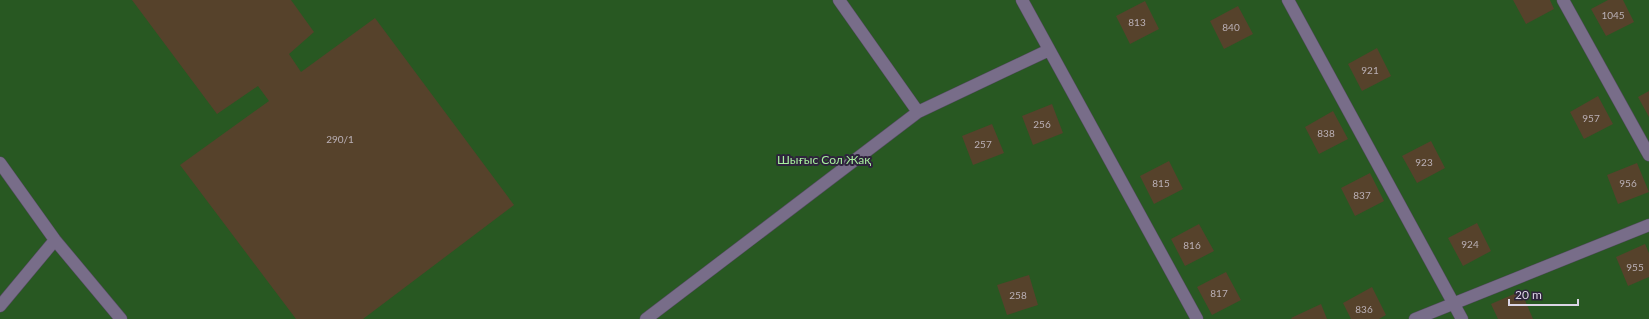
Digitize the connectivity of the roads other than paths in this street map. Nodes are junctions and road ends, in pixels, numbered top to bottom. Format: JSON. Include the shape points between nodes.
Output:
{"nodes":[{"id":1,"x":839,"y":0,"type":"edge"},
{"id":2,"x":1022,"y":0,"type":"edge"},
{"id":3,"x":1288,"y":0,"type":"edge"},
{"id":4,"x":1563,"y":0,"type":"edge"},
{"id":5,"x":1049,"y":50,"type":"junction"},
{"id":6,"x":918,"y":112,"type":"junction"},
{"id":7,"x":1649,"y":155,"type":"edge"},
{"id":8,"x":0,"y":163,"type":"edge"},
{"id":9,"x":1649,"y":225,"type":"edge"},
{"id":10,"x":55,"y":240,"type":"junction"},
{"id":11,"x":1454,"y":303,"type":"junction"},
{"id":12,"x":0,"y":306,"type":"edge"},
{"id":13,"x":121,"y":319,"type":"edge"},
{"id":14,"x":646,"y":319,"type":"edge"},
{"id":15,"x":1197,"y":319,"type":"edge"},
{"id":16,"x":1415,"y":319,"type":"edge"},
{"id":17,"x":1462,"y":319,"type":"edge"}],
"edges":[{"from":1,"to":6,"type":"street"},
{"from":2,"to":5,"type":"street"},
{"from":3,"to":11,"type":"street"},
{"from":4,"to":7,"type":"street"},
{"from":5,"to":6,"type":"street"},
{"from":5,"to":15,"type":"street"},
{"from":6,"to":14,"type":"street"},
{"from":8,"to":10,"type":"street"},
{"from":9,"to":11,"type":"street"},
{"from":10,"to":12,"type":"street"},
{"from":10,"to":13,"type":"street"},
{"from":11,"to":16,"type":"street"},
{"from":11,"to":17,"type":"street"}]}
